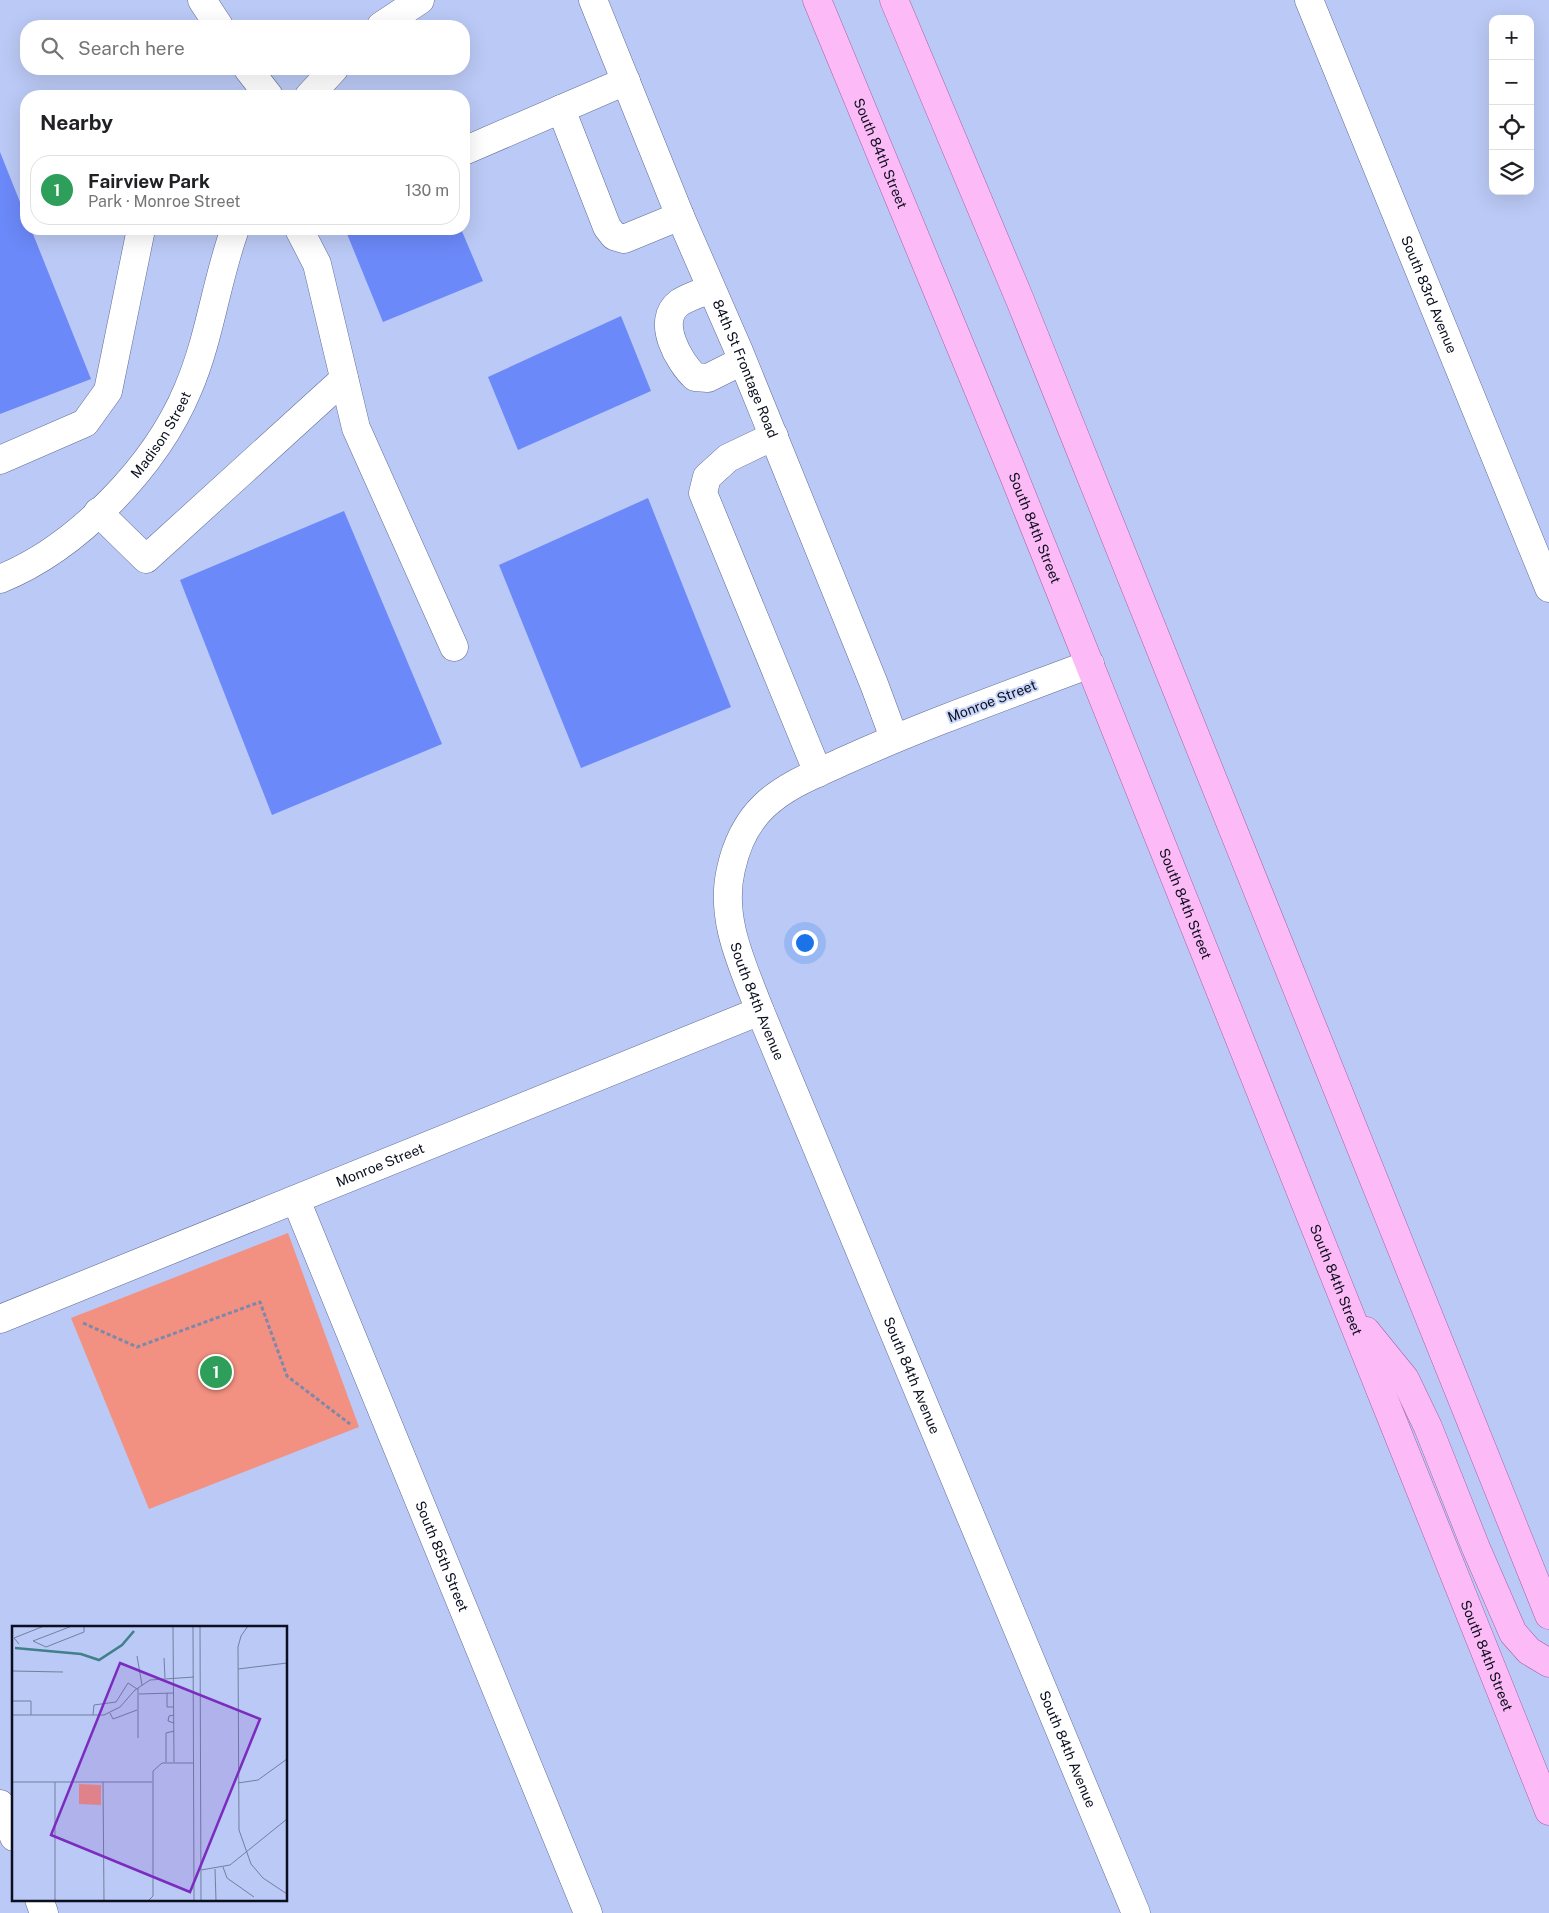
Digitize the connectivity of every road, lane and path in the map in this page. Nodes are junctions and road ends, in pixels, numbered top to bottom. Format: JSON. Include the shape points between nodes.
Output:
{"nodes":[{"id":1,"x":202,"y":0,"type":"edge"},
{"id":2,"x":420,"y":0,"type":"edge"},
{"id":3,"x":593,"y":0,"type":"edge"},
{"id":4,"x":817,"y":0,"type":"edge"},
{"id":5,"x":894,"y":0,"type":"edge"},
{"id":6,"x":1309,"y":0,"type":"edge"},
{"id":7,"x":215,"y":20,"type":"edge"},
{"id":8,"x":390,"y":20,"type":"edge"},
{"id":9,"x":253,"y":75,"type":"edge"},
{"id":10,"x":626,"y":81,"type":"junction"},
{"id":11,"x":264,"y":90,"type":"edge"},
{"id":12,"x":561,"y":109,"type":"junction"},
{"id":13,"x":470,"y":148,"type":"edge"},
{"id":14,"x":680,"y":216,"type":"junction"},
{"id":15,"x":140,"y":235,"type":"edge"},
{"id":16,"x":233,"y":235,"type":"edge"},
{"id":17,"x":302,"y":235,"type":"edge"},
{"id":18,"x":711,"y":288,"type":"junction"},
{"id":19,"x":742,"y":361,"type":"junction"},
{"id":20,"x":344,"y":379,"type":"junction"},
{"id":21,"x":774,"y":436,"type":"junction"},
{"id":22,"x":0,"y":460,"type":"edge"},
{"id":23,"x":98,"y":512,"type":"junction"},
{"id":24,"x":0,"y":579,"type":"edge"},
{"id":25,"x":1549,"y":588,"type":"edge"},
{"id":26,"x":454,"y":647,"type":"dead end"},
{"id":27,"x":1090,"y":664,"type":"junction"},
{"id":28,"x":894,"y":738,"type":"junction"},
{"id":29,"x":818,"y":773,"type":"junction"},
{"id":30,"x":760,"y":1012,"type":"junction"},
{"id":31,"x":296,"y":1200,"type":"junction"},
{"id":32,"x":1349,"y":1310,"type":"junction"},
{"id":33,"x":0,"y":1319,"type":"edge"},
{"id":34,"x":75,"y":1319,"type":"dead end"},
{"id":35,"x":357,"y":1430,"type":"dead end"},
{"id":36,"x":1549,"y":1615,"type":"edge"},
{"id":37,"x":1549,"y":1663,"type":"edge"},
{"id":38,"x":0,"y":1804,"type":"edge"},
{"id":39,"x":1549,"y":1811,"type":"edge"},
{"id":40,"x":12,"y":1833,"type":"edge"},
{"id":41,"x":39,"y":1900,"type":"edge"},
{"id":42,"x":44,"y":1913,"type":"edge"},
{"id":43,"x":588,"y":1913,"type":"edge"},
{"id":44,"x":1136,"y":1913,"type":"edge"}],
"edges":[{"from":1,"to":7,"type":"street"},
{"from":2,"to":8,"type":"street"},
{"from":3,"to":10,"type":"street","name":"84th St Frontage Road"},
{"from":4,"to":27,"type":"main road","name":"South 84th Street"},
{"from":5,"to":36,"type":"main road","via":[[1020,300]]},
{"from":6,"to":25,"type":"street","name":"South 83rd Avenue"},
{"from":9,"to":11,"type":"street"},
{"from":10,"to":12,"type":"street"},
{"from":10,"to":14,"type":"street","name":"84th St Frontage Road"},
{"from":12,"to":13,"type":"street"},
{"from":12,"to":14,"type":"street","via":[[607,227],[614,236],[624,239]]},
{"from":14,"to":18,"type":"street","name":"84th St Frontage Road"},
{"from":15,"to":22,"type":"street","via":[[108,391],[85,423]]},
{"from":16,"to":23,"type":"street","name":"Madison Street","via":[[188,390],[148,458]]},
{"from":17,"to":20,"type":"street","via":[[317,264]]},
{"from":18,"to":19,"type":"street","name":"84th St Frontage Road"},
{"from":18,"to":19,"type":"street","via":[[679,304],[670,315],[668,326],[682,365],[695,377],[708,378]]},
{"from":19,"to":21,"type":"street","name":"84th St Frontage Road"},
{"from":20,"to":23,"type":"street","via":[[146,559]]},
{"from":20,"to":26,"type":"street","via":[[356,428]]},
{"from":21,"to":28,"type":"street","name":"84th St Frontage Road"},
{"from":21,"to":29,"type":"street","via":[[728,458],[707,477],[703,493]]},
{"from":23,"to":24,"type":"street","name":"Madison Street","via":[[48,554]]},
{"from":27,"to":28,"type":"street","name":"Monroe Street"},
{"from":27,"to":32,"type":"main road","name":"South 84th Street"},
{"from":28,"to":29,"type":"street","name":"Monroe Street"},
{"from":29,"to":30,"type":"street","name":"South 84th Avenue","via":[[788,787],[763,807],[744,832],[730,869],[730,925]]},
{"from":30,"to":31,"type":"street","name":"Monroe Street"},
{"from":30,"to":44,"type":"street","name":"South 84th Avenue"},
{"from":31,"to":33,"type":"street","name":"Monroe Street"},
{"from":31,"to":43,"type":"street","name":"South 85th Street"},
{"from":32,"to":37,"type":"main road","via":[[1405,1379],[1428,1426],[1513,1633],[1529,1651]]},
{"from":32,"to":39,"type":"main road","name":"South 84th Street"},
{"from":34,"to":35,"type":"path","via":[[137,1347],[260,1302],[287,1376]]},
{"from":38,"to":40,"type":"street"},
{"from":41,"to":42,"type":"street"}]}
